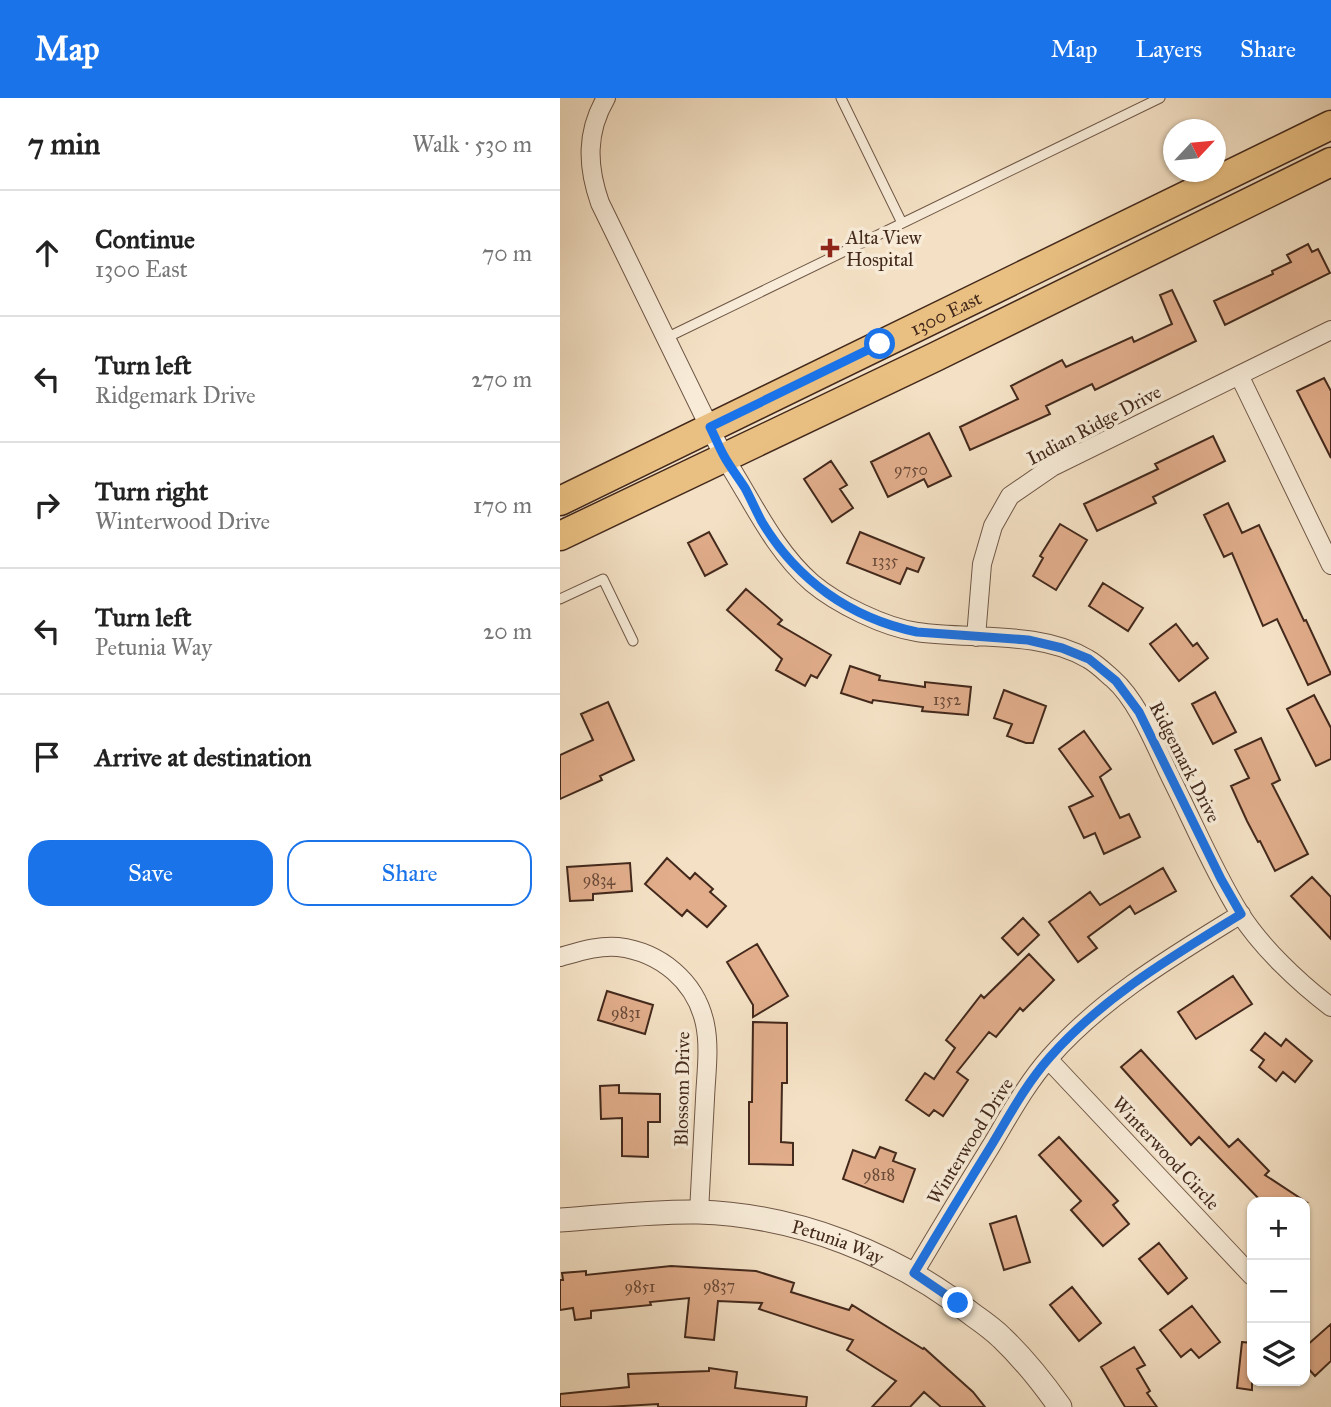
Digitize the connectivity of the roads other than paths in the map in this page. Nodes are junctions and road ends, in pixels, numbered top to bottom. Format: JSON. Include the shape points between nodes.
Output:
{"nodes":[{"id":1,"x":606,"y":98,"type":"edge"},
{"id":2,"x":841,"y":98,"type":"edge"},
{"id":3,"x":1160,"y":98,"type":"edge"},
{"id":4,"x":1331,"y":125,"type":"edge"},
{"id":5,"x":1331,"y":162,"type":"edge"},
{"id":6,"x":902,"y":223,"type":"junction"},
{"id":7,"x":1331,"y":330,"type":"edge"},
{"id":8,"x":666,"y":338,"type":"junction"},
{"id":9,"x":1239,"y":375,"type":"junction"},
{"id":10,"x":710,"y":427,"type":"junction"},
{"id":11,"x":724,"y":457,"type":"junction"},
{"id":12,"x":560,"y":501,"type":"edge"},
{"id":13,"x":560,"y":536,"type":"edge"},
{"id":14,"x":1331,"y":565,"type":"edge"},
{"id":15,"x":560,"y":599,"type":"edge"},
{"id":16,"x":976,"y":637,"type":"junction"},
{"id":17,"x":633,"y":641,"type":"dead end"},
{"id":18,"x":1241,"y":914,"type":"junction"},
{"id":19,"x":560,"y":957,"type":"edge"},
{"id":20,"x":1331,"y":1007,"type":"edge"},
{"id":21,"x":1048,"y":1059,"type":"junction"},
{"id":22,"x":699,"y":1212,"type":"junction"},
{"id":23,"x":560,"y":1220,"type":"edge"},
{"id":24,"x":1247,"y":1271,"type":"edge"},
{"id":25,"x":914,"y":1273,"type":"junction"},
{"id":26,"x":1060,"y":1407,"type":"edge"}],
"edges":[{"from":1,"to":8,"type":"street","name":"Ridgemark Drive","via":[[591,135],[594,185]]},
{"from":2,"to":6,"type":"lane"},
{"from":3,"to":6,"type":"lane"},
{"from":4,"to":10,"type":"main road","name":"1300 East"},
{"from":5,"to":11,"type":"main road","name":"1300 East"},
{"from":6,"to":8,"type":"lane"},
{"from":7,"to":9,"type":"street","name":"Indian Ridge Drive"},
{"from":8,"to":10,"type":"street","name":"Ridgemark Drive"},
{"from":9,"to":14,"type":"street"},
{"from":9,"to":16,"type":"street","name":"Indian Ridge Drive","via":[[1052,467],[1010,496],[993,526],[982,564]]},
{"from":10,"to":11,"type":"street","name":"Ridgemark Drive"},
{"from":10,"to":12,"type":"main road","name":"1300 East"},
{"from":11,"to":13,"type":"main road","name":"1300 East"},
{"from":11,"to":16,"type":"street","name":"Ridgemark Drive","via":[[774,539],[799,570],[829,595],[900,629]]},
{"from":15,"to":17,"type":"lane","via":[[603,579]]},
{"from":16,"to":18,"type":"street","name":"Ridgemark Drive","via":[[1028,640],[1062,648],[1089,659],[1116,681],[1139,712]]},
{"from":18,"to":20,"type":"street","name":"Ridgemark Drive","via":[[1296,979]]},
{"from":18,"to":21,"type":"street","name":"Winterwood Drive","via":[[1113,998]]},
{"from":19,"to":22,"type":"street","name":"Blossom Drive","via":[[616,947],[647,953],[673,969],[693,993],[705,1023],[707,1054]]},
{"from":21,"to":24,"type":"street","name":"Winterwood Circle"},
{"from":21,"to":25,"type":"street","name":"Winterwood Drive"},
{"from":22,"to":23,"type":"street","name":"Petunia Way"},
{"from":22,"to":25,"type":"street","name":"Petunia Way","via":[[783,1223],[847,1243]]},
{"from":25,"to":26,"type":"street","name":"Petunia Way","via":[[1002,1337]]}]}
